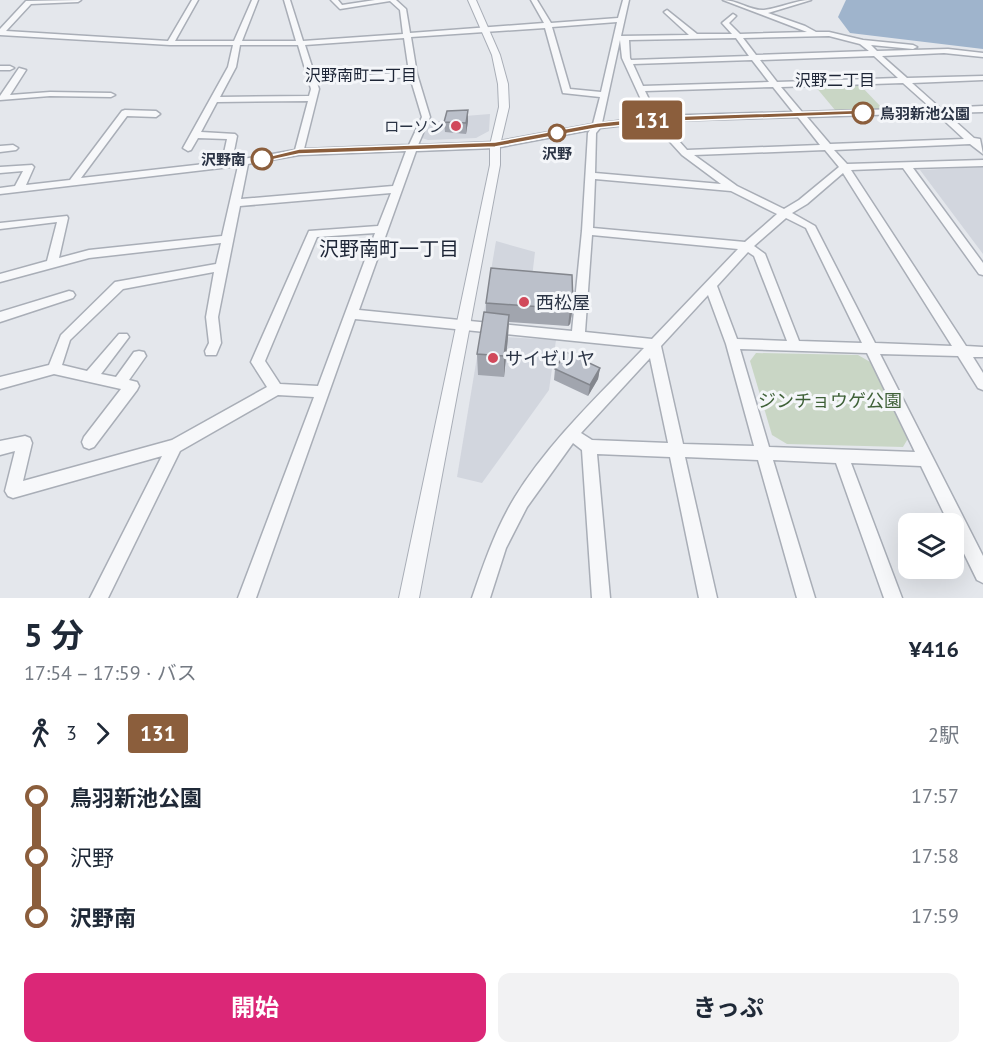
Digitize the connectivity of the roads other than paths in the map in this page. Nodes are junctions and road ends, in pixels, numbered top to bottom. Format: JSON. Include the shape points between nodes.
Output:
{"nodes":[{"id":1,"x":78,"y":0,"type":"edge"},
{"id":2,"x":195,"y":0,"type":"edge"},
{"id":3,"x":255,"y":0,"type":"edge"},
{"id":4,"x":287,"y":0,"type":"edge"},
{"id":5,"x":334,"y":0,"type":"edge"},
{"id":6,"x":390,"y":0,"type":"edge"},
{"id":7,"x":472,"y":0,"type":"edge"},
{"id":8,"x":534,"y":0,"type":"edge"},
{"id":9,"x":626,"y":0,"type":"edge"},
{"id":10,"x":726,"y":0,"type":"edge"},
{"id":11,"x":808,"y":0,"type":"edge"},
{"id":12,"x":30,"y":1,"type":"edge"},
{"id":13,"x":667,"y":12,"type":"dead end"},
{"id":14,"x":763,"y":12,"type":"junction"},
{"id":15,"x":733,"y":16,"type":"dead end"},
{"id":16,"x":622,"y":20,"type":"junction"},
{"id":17,"x":548,"y":24,"type":"junction"},
{"id":18,"x":484,"y":29,"type":"junction"},
{"id":19,"x":0,"y":33,"type":"edge"},
{"id":20,"x":814,"y":34,"type":"junction"},
{"id":21,"x":407,"y":35,"type":"junction"},
{"id":22,"x":696,"y":36,"type":"junction"},
{"id":23,"x":738,"y":36,"type":"junction"},
{"id":24,"x":621,"y":38,"type":"junction"},
{"id":25,"x":170,"y":42,"type":"junction"},
{"id":26,"x":863,"y":42,"type":"junction"},
{"id":27,"x":237,"y":43,"type":"junction"},
{"id":28,"x":302,"y":43,"type":"junction"},
{"id":29,"x":948,"y":51,"type":"junction"},
{"id":30,"x":878,"y":55,"type":"junction"},
{"id":31,"x":983,"y":55,"type":"edge"},
{"id":32,"x":755,"y":58,"type":"junction"},
{"id":33,"x":628,"y":62,"type":"junction"},
{"id":34,"x":0,"y":68,"type":"edge"},
{"id":35,"x":10,"y":68,"type":"dead end"},
{"id":36,"x":22,"y":70,"type":"dead end"},
{"id":37,"x":413,"y":74,"type":"junction"},
{"id":38,"x":983,"y":78,"type":"edge"},
{"id":39,"x":906,"y":80,"type":"junction"},
{"id":40,"x":315,"y":81,"type":"junction"},
{"id":41,"x":775,"y":85,"type":"junction"},
{"id":42,"x":640,"y":89,"type":"junction"},
{"id":43,"x":111,"y":95,"type":"dead end"},
{"id":44,"x":604,"y":95,"type":"junction"},
{"id":45,"x":2,"y":98,"type":"edge"},
{"id":46,"x":312,"y":98,"type":"junction"},
{"id":47,"x":214,"y":100,"type":"junction"},
{"id":48,"x":983,"y":109,"type":"edge"},
{"id":49,"x":938,"y":110,"type":"junction"},
{"id":50,"x":156,"y":114,"type":"dead end"},
{"id":51,"x":800,"y":115,"type":"junction"},
{"id":52,"x":654,"y":119,"type":"junction"},
{"id":53,"x":597,"y":126,"type":"junction"},
{"id":54,"x":194,"y":135,"type":"junction"},
{"id":55,"x":978,"y":141,"type":"edge"},
{"id":56,"x":495,"y":145,"type":"junction"},
{"id":57,"x":827,"y":147,"type":"junction"},
{"id":58,"x":13,"y":148,"type":"dead end"},
{"id":59,"x":188,"y":148,"type":"dead end"},
{"id":60,"x":412,"y":148,"type":"junction"},
{"id":61,"x":0,"y":149,"type":"edge"},
{"id":62,"x":983,"y":151,"type":"edge"},
{"id":63,"x":299,"y":152,"type":"junction"},
{"id":64,"x":685,"y":153,"type":"junction"},
{"id":65,"x":244,"y":162,"type":"junction"},
{"id":66,"x":983,"y":163,"type":"edge"},
{"id":67,"x":226,"y":165,"type":"junction"},
{"id":68,"x":906,"y":165,"type":"junction"},
{"id":69,"x":844,"y":167,"type":"junction"},
{"id":70,"x":0,"y":170,"type":"edge"},
{"id":71,"x":591,"y":176,"type":"junction"},
{"id":72,"x":73,"y":183,"type":"junction"},
{"id":73,"x":733,"y":188,"type":"junction"},
{"id":74,"x":19,"y":189,"type":"junction"},
{"id":75,"x":398,"y":189,"type":"junction"},
{"id":76,"x":1,"y":193,"type":"edge"},
{"id":77,"x":235,"y":203,"type":"junction"},
{"id":78,"x":785,"y":213,"type":"junction"},
{"id":79,"x":0,"y":226,"type":"edge"},
{"id":80,"x":382,"y":229,"type":"junction"},
{"id":81,"x":587,"y":231,"type":"junction"},
{"id":82,"x":227,"y":239,"type":"junction"},
{"id":83,"x":747,"y":246,"type":"junction"},
{"id":84,"x":52,"y":264,"type":"junction"},
{"id":85,"x":221,"y":267,"type":"junction"},
{"id":86,"x":983,"y":271,"type":"edge"},
{"id":87,"x":0,"y":278,"type":"edge"},
{"id":88,"x":711,"y":286,"type":"junction"},
{"id":89,"x":69,"y":295,"type":"dead end"},
{"id":90,"x":351,"y":314,"type":"junction"},
{"id":91,"x":0,"y":317,"type":"edge"},
{"id":92,"x":462,"y":323,"type":"junction"},
{"id":93,"x":578,"y":335,"type":"junction"},
{"id":94,"x":123,"y":337,"type":"dead end"},
{"id":95,"x":654,"y":344,"type":"junction"},
{"id":96,"x":732,"y":344,"type":"junction"},
{"id":97,"x":795,"y":346,"type":"junction"},
{"id":98,"x":873,"y":349,"type":"junction"},
{"id":99,"x":211,"y":351,"type":"dead end"},
{"id":100,"x":963,"y":352,"type":"junction"},
{"id":101,"x":983,"y":352,"type":"edge"},
{"id":102,"x":139,"y":356,"type":"dead end"},
{"id":103,"x":54,"y":369,"type":"junction"},
{"id":104,"x":91,"y":376,"type":"junction"},
{"id":105,"x":0,"y":383,"type":"edge"},
{"id":106,"x":118,"y":384,"type":"junction"},
{"id":107,"x":983,"y":384,"type":"edge"},
{"id":108,"x":276,"y":389,"type":"junction"},
{"id":109,"x":322,"y":393,"type":"junction"},
{"id":110,"x":571,"y":434,"type":"junction"},
{"id":111,"x":89,"y":442,"type":"dead end"},
{"id":112,"x":176,"y":446,"type":"junction"},
{"id":113,"x":589,"y":447,"type":"junction"},
{"id":114,"x":0,"y":448,"type":"edge"},
{"id":115,"x":677,"y":449,"type":"junction"},
{"id":116,"x":763,"y":452,"type":"junction"},
{"id":117,"x":841,"y":455,"type":"junction"},
{"id":118,"x":926,"y":459,"type":"junction"},
{"id":119,"x":983,"y":574,"type":"edge"},
{"id":120,"x":99,"y":598,"type":"edge"},
{"id":121,"x":247,"y":598,"type":"edge"},
{"id":122,"x":409,"y":598,"type":"edge"},
{"id":123,"x":481,"y":598,"type":"edge"},
{"id":124,"x":602,"y":598,"type":"edge"},
{"id":125,"x":708,"y":598,"type":"edge"},
{"id":126,"x":806,"y":598,"type":"edge"},
{"id":127,"x":893,"y":598,"type":"edge"}],
"edges":[{"from":1,"to":12,"type":"street"},
{"from":2,"to":25,"type":"street"},
{"from":3,"to":27,"type":"street"},
{"from":4,"to":28,"type":"street"},
{"from":5,"to":6,"type":"street","via":[[340,7]]},
{"from":6,"to":21,"type":"street","via":[[403,9]]},
{"from":7,"to":18,"type":"street"},
{"from":8,"to":17,"type":"street"},
{"from":9,"to":16,"type":"street"},
{"from":10,"to":14,"type":"street"},
{"from":11,"to":14,"type":"street"},
{"from":12,"to":19,"type":"street"},
{"from":13,"to":22,"type":"street"},
{"from":14,"to":20,"type":"street"},
{"from":15,"to":23,"type":"street","via":[[725,23]]},
{"from":16,"to":17,"type":"street"},
{"from":16,"to":24,"type":"street"},
{"from":17,"to":18,"type":"street"},
{"from":17,"to":44,"type":"street","via":[[566,91]]},
{"from":18,"to":21,"type":"street"},
{"from":18,"to":56,"type":"street","via":[[496,55],[502,84],[504,107]]},
{"from":19,"to":25,"type":"street"},
{"from":20,"to":23,"type":"street"},
{"from":20,"to":26,"type":"street","via":[[829,33]]},
{"from":21,"to":28,"type":"street"},
{"from":21,"to":37,"type":"street"},
{"from":22,"to":23,"type":"street"},
{"from":22,"to":24,"type":"street"},
{"from":23,"to":32,"type":"street"},
{"from":24,"to":33,"type":"street"},
{"from":24,"to":44,"type":"street"},
{"from":25,"to":27,"type":"street"},
{"from":26,"to":29,"type":"street"},
{"from":26,"to":30,"type":"street"},
{"from":27,"to":28,"type":"street"},
{"from":27,"to":47,"type":"street","via":[[232,67]]},
{"from":28,"to":40,"type":"street"},
{"from":29,"to":30,"type":"street"},
{"from":29,"to":31,"type":"street"},
{"from":30,"to":32,"type":"street"},
{"from":30,"to":39,"type":"street"},
{"from":32,"to":33,"type":"street"},
{"from":32,"to":41,"type":"street"},
{"from":33,"to":42,"type":"street"},
{"from":34,"to":35,"type":"street"},
{"from":36,"to":45,"type":"street"},
{"from":37,"to":40,"type":"street"},
{"from":37,"to":60,"type":"street","via":[[426,117]]},
{"from":38,"to":39,"type":"street"},
{"from":39,"to":41,"type":"street"},
{"from":39,"to":49,"type":"street"},
{"from":40,"to":46,"type":"street"},
{"from":41,"to":42,"type":"street"},
{"from":41,"to":51,"type":"street"},
{"from":42,"to":52,"type":"street"},
{"from":43,"to":45,"type":"street"},
{"from":44,"to":53,"type":"street"},
{"from":46,"to":47,"type":"street"},
{"from":46,"to":63,"type":"street"},
{"from":47,"to":54,"type":"street"},
{"from":48,"to":49,"type":"street"},
{"from":49,"to":51,"type":"street"},
{"from":49,"to":55,"type":"street"},
{"from":50,"to":72,"type":"street","via":[[125,113]]},
{"from":51,"to":52,"type":"street"},
{"from":51,"to":57,"type":"street"},
{"from":52,"to":53,"type":"street"},
{"from":52,"to":64,"type":"street"},
{"from":53,"to":56,"type":"street"},
{"from":53,"to":71,"type":"street","via":[[592,133]]},
{"from":54,"to":59,"type":"street"},
{"from":54,"to":67,"type":"street","via":[[232,136]]},
{"from":55,"to":57,"type":"street"},
{"from":55,"to":62,"type":"street"},
{"from":56,"to":60,"type":"street"},
{"from":56,"to":92,"type":"street","via":[[495,165]]},
{"from":57,"to":64,"type":"street"},
{"from":57,"to":69,"type":"street"},
{"from":58,"to":61,"type":"street"},
{"from":60,"to":63,"type":"street"},
{"from":60,"to":75,"type":"street"},
{"from":63,"to":65,"type":"street"},
{"from":64,"to":73,"type":"street"},
{"from":65,"to":67,"type":"street"},
{"from":65,"to":77,"type":"street"},
{"from":66,"to":68,"type":"street"},
{"from":67,"to":72,"type":"street"},
{"from":68,"to":69,"type":"street"},
{"from":68,"to":86,"type":"street"},
{"from":69,"to":78,"type":"street"},
{"from":69,"to":100,"type":"street"},
{"from":70,"to":74,"type":"street","via":[[29,167]]},
{"from":71,"to":73,"type":"street"},
{"from":71,"to":81,"type":"street"},
{"from":72,"to":74,"type":"street"},
{"from":73,"to":78,"type":"street"},
{"from":74,"to":76,"type":"street"},
{"from":75,"to":77,"type":"street"},
{"from":75,"to":80,"type":"street"},
{"from":77,"to":82,"type":"street"},
{"from":78,"to":83,"type":"street"},
{"from":78,"to":98,"type":"street","via":[[810,226]]},
{"from":79,"to":84,"type":"street","via":[[63,218]]},
{"from":80,"to":90,"type":"street"},
{"from":80,"to":108,"type":"street","via":[[313,234],[258,362]]},
{"from":81,"to":83,"type":"street"},
{"from":81,"to":93,"type":"street"},
{"from":82,"to":84,"type":"street","via":[[89,254]]},
{"from":82,"to":85,"type":"street"},
{"from":83,"to":88,"type":"street"},
{"from":83,"to":97,"type":"street","via":[[759,254]]},
{"from":84,"to":87,"type":"street"},
{"from":85,"to":99,"type":"street","via":[[212,317],[215,343]]},
{"from":85,"to":103,"type":"street","via":[[119,285],[65,338]]},
{"from":88,"to":95,"type":"street"},
{"from":88,"to":96,"type":"street"},
{"from":89,"to":91,"type":"street"},
{"from":90,"to":92,"type":"street"},
{"from":90,"to":109,"type":"street"},
{"from":92,"to":93,"type":"street"},
{"from":92,"to":122,"type":"street"},
{"from":93,"to":95,"type":"street"},
{"from":94,"to":104,"type":"street"},
{"from":95,"to":110,"type":"street"},
{"from":95,"to":115,"type":"street"},
{"from":96,"to":97,"type":"street"},
{"from":96,"to":116,"type":"street"},
{"from":97,"to":98,"type":"street"},
{"from":98,"to":100,"type":"street"},
{"from":98,"to":118,"type":"street"},
{"from":100,"to":101,"type":"street"},
{"from":100,"to":107,"type":"street"},
{"from":102,"to":106,"type":"street"},
{"from":103,"to":104,"type":"street"},
{"from":103,"to":105,"type":"street"},
{"from":104,"to":106,"type":"street"},
{"from":106,"to":111,"type":"street","via":[[132,386]]},
{"from":108,"to":109,"type":"street"},
{"from":108,"to":112,"type":"street"},
{"from":109,"to":121,"type":"street"},
{"from":110,"to":113,"type":"street"},
{"from":110,"to":123,"type":"street","via":[[521,502],[499,545]]},
{"from":112,"to":114,"type":"street","via":[[13,491],[25,443]]},
{"from":112,"to":120,"type":"street"},
{"from":113,"to":115,"type":"street"},
{"from":113,"to":124,"type":"street"},
{"from":115,"to":116,"type":"street"},
{"from":115,"to":125,"type":"street"},
{"from":116,"to":117,"type":"street"},
{"from":116,"to":126,"type":"street"},
{"from":117,"to":118,"type":"street"},
{"from":117,"to":127,"type":"street"},
{"from":118,"to":119,"type":"street"}]}
